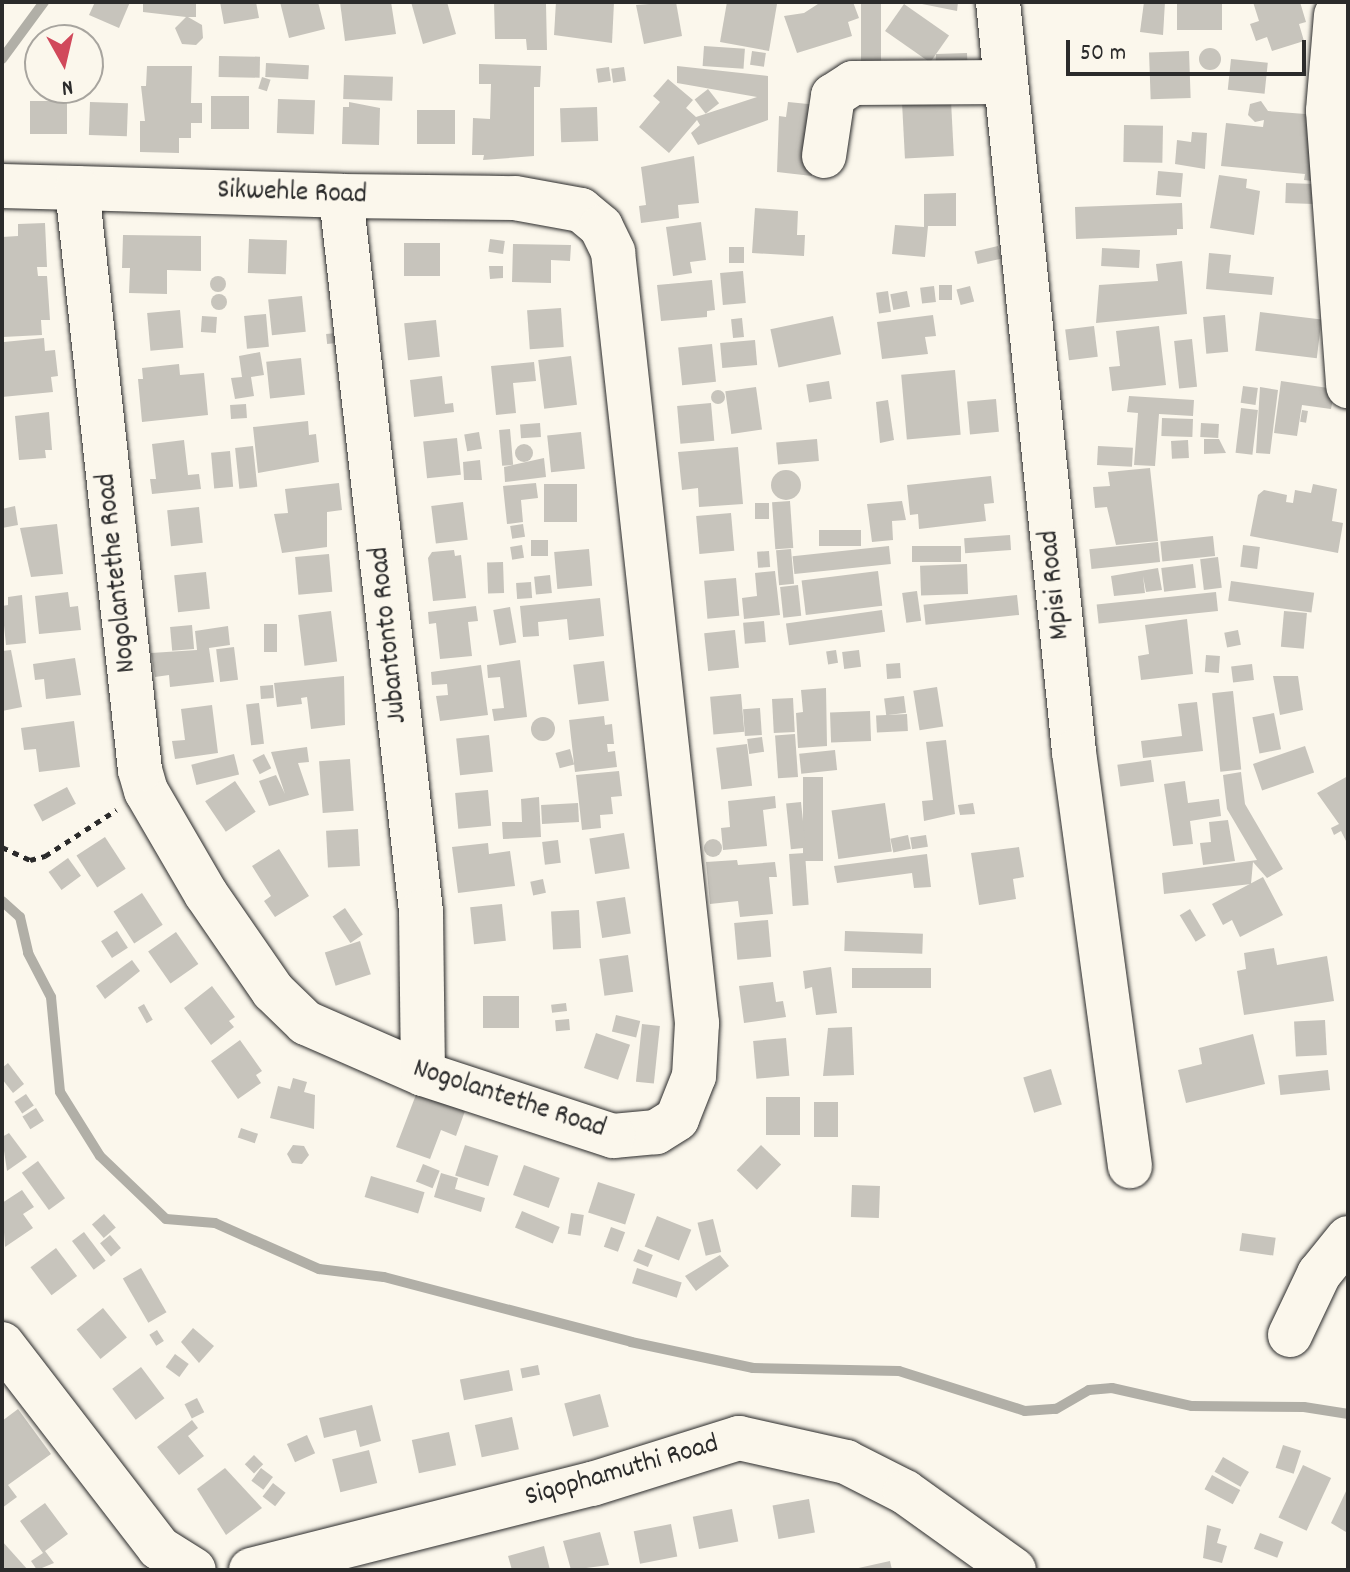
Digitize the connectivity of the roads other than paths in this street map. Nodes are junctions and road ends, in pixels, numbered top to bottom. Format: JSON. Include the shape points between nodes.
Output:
{"nodes":[{"id":1,"x":998,"y":2,"type":"edge"},
{"id":2,"x":1336,"y":15,"type":"dead end"},
{"id":3,"x":1005,"y":82,"type":"junction"},
{"id":4,"x":824,"y":156,"type":"dead end"},
{"id":5,"x":2,"y":186,"type":"edge"},
{"id":6,"x":77,"y":188,"type":"junction"},
{"id":7,"x":341,"y":196,"type":"junction"},
{"id":8,"x":581,"y":210,"type":"joint"},
{"id":9,"x":1348,"y":386,"type":"edge"},
{"id":10,"x":423,"y":1074,"type":"junction"},
{"id":11,"x":1130,"y":1166,"type":"dead end"},
{"id":12,"x":1348,"y":1238,"type":"edge"},
{"id":13,"x":1290,"y":1335,"type":"dead end"},
{"id":14,"x":2,"y":1344,"type":"edge"},
{"id":15,"x":194,"y":1570,"type":"edge"},
{"id":16,"x":251,"y":1570,"type":"edge"},
{"id":17,"x":1014,"y":1570,"type":"edge"}],
"edges":[{"from":1,"to":3,"type":"street","name":"Mpisi Road"},
{"from":2,"to":9,"type":"street","via":[[1328,111]]},
{"from":3,"to":4,"type":"street","via":[[853,83],[833,96]]},
{"from":3,"to":11,"type":"street","name":"Mpisi Road","via":[[1074,752]]},
{"from":5,"to":6,"type":"street","name":"Sikwehle Road"},
{"from":6,"to":7,"type":"street","name":"Sikwehle Road"},
{"from":6,"to":10,"type":"street","name":"Nogolantethe Road","via":[[137,749],[146,791],[206,894],[286,1006],[306,1023]]},
{"from":7,"to":8,"type":"street","name":"Sikwehle Road","via":[[515,198]]},
{"from":7,"to":10,"type":"street","name":"Jubantonto Road","via":[[421,912]]},
{"from":8,"to":10,"type":"street","name":"Nogolantethe Road","via":[[601,227],[613,252],[697,1023],[694,1076],[677,1119],[656,1132],[613,1136]]},
{"from":12,"to":13,"type":"street","via":[[1319,1274]]},
{"from":14,"to":15,"type":"street","via":[[159,1548]]},
{"from":16,"to":17,"type":"street","name":"Siqophamuthi Road","via":[[592,1484],[739,1438],[846,1462],[905,1492]]}]}
